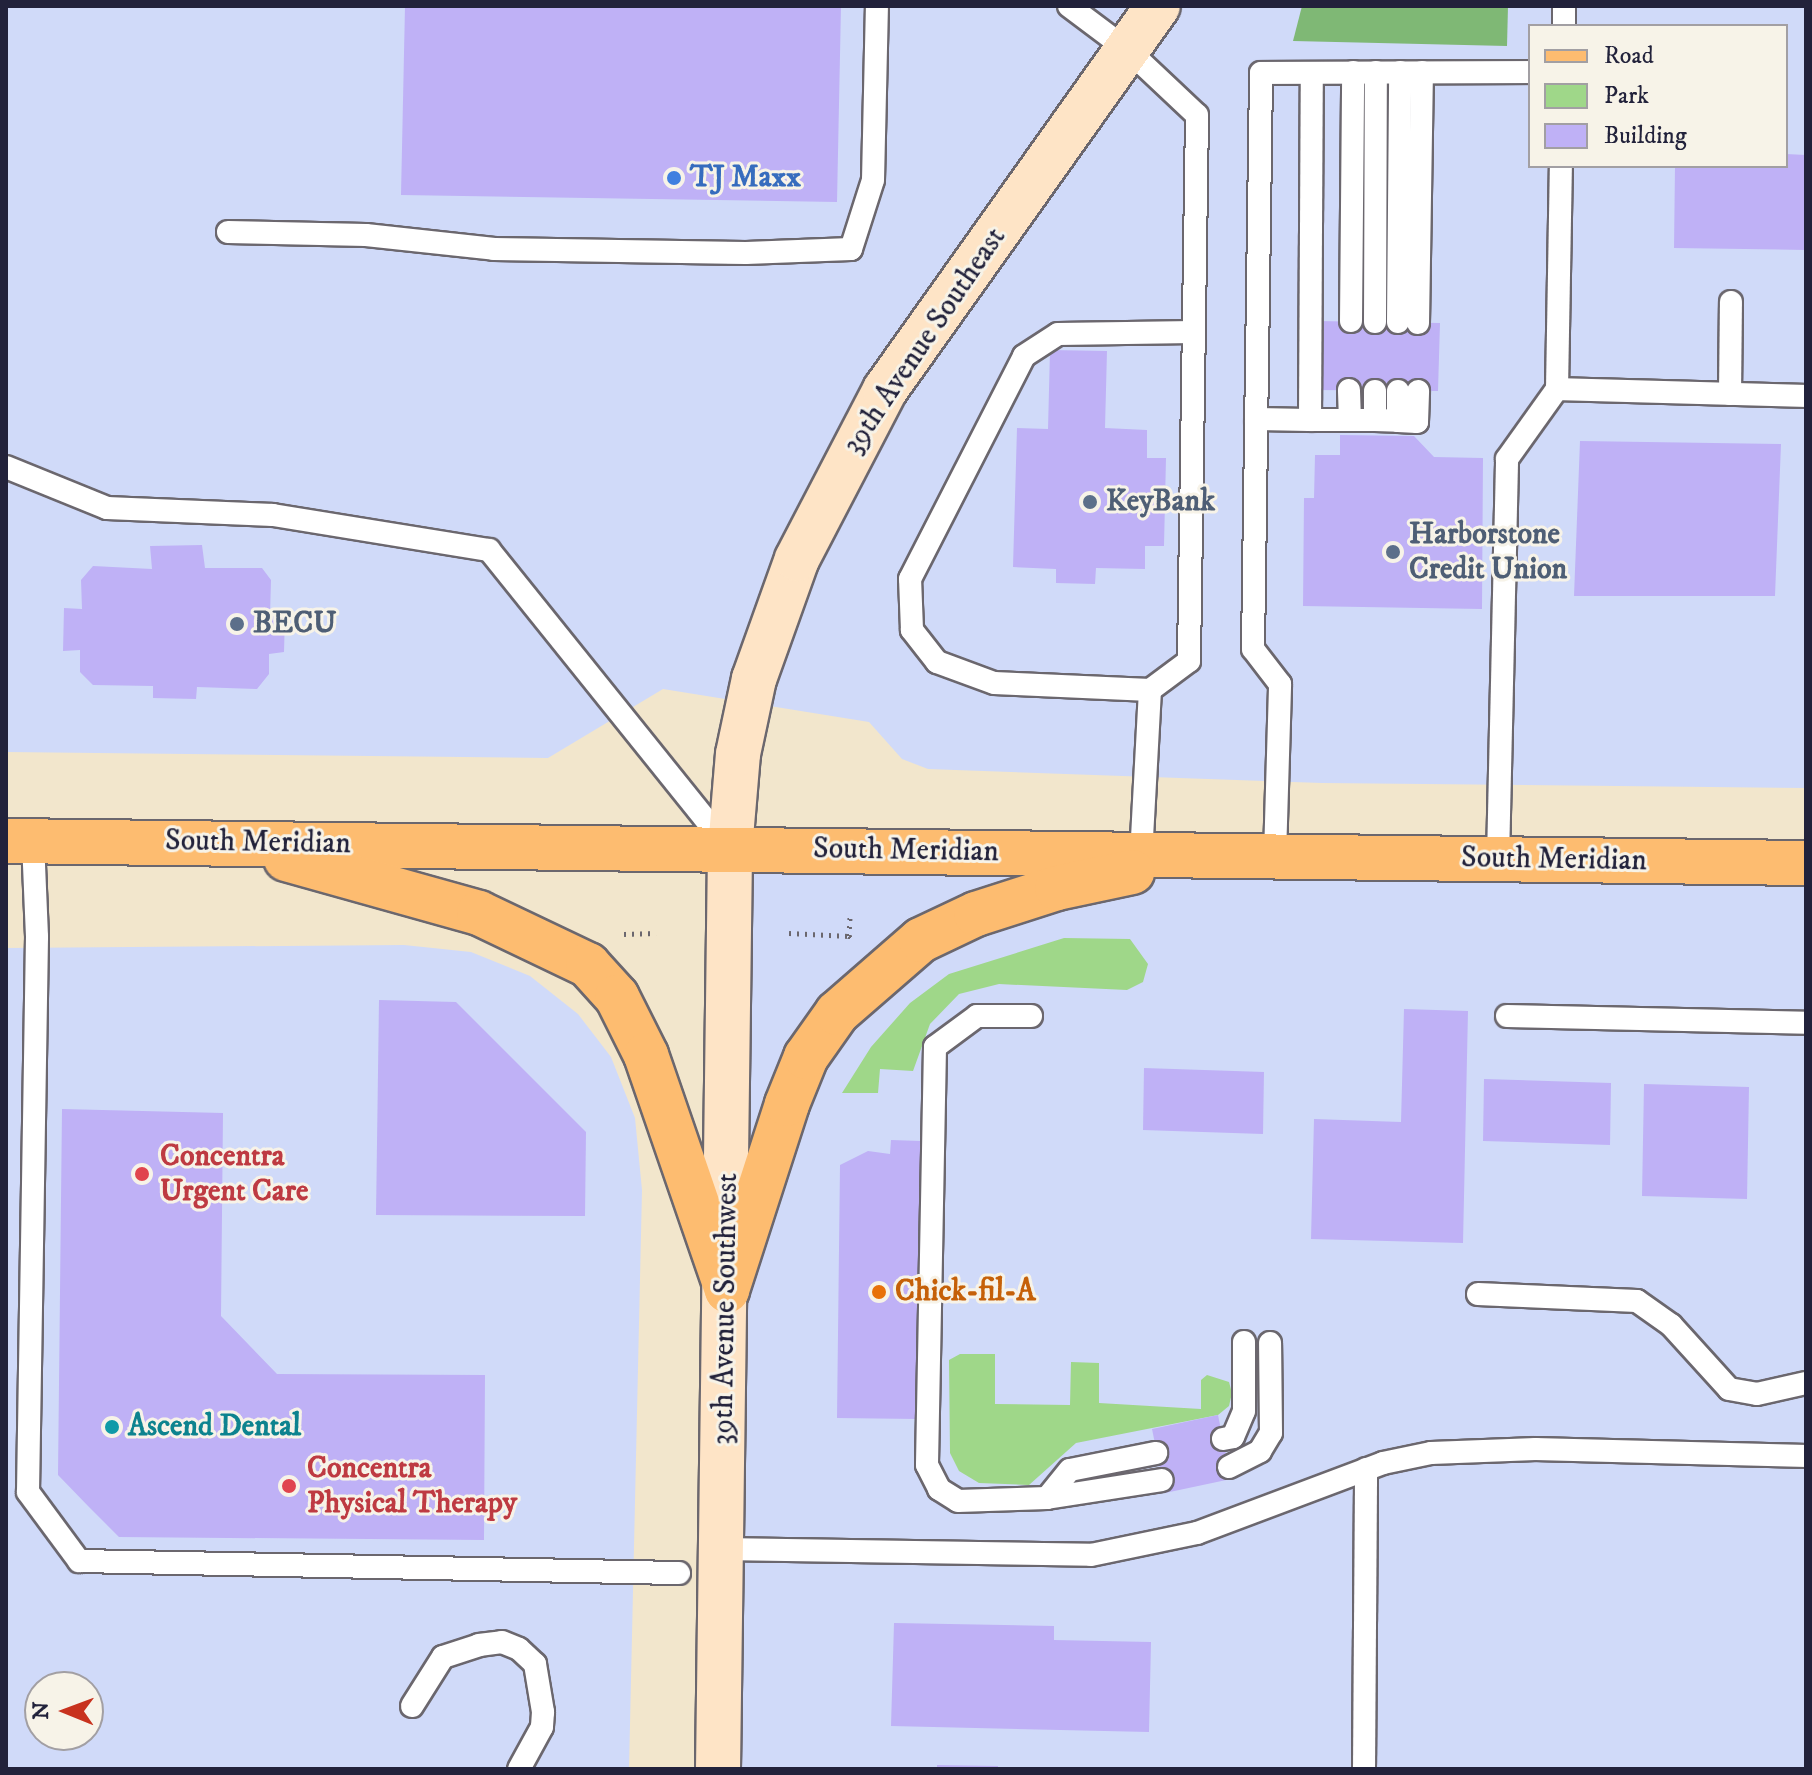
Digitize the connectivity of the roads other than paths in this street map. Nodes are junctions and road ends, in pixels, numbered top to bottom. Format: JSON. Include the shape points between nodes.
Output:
{"nodes":[{"id":1,"x":877,"y":6,"type":"edge"},
{"id":2,"x":1069,"y":6,"type":"edge"},
{"id":3,"x":1158,"y":6,"type":"edge"},
{"id":4,"x":1129,"y":51,"type":"junction"},
{"id":5,"x":1353,"y":72,"type":"junction"},
{"id":6,"x":1376,"y":72,"type":"junction"},
{"id":7,"x":1411,"y":72,"type":"junction"},
{"id":8,"x":1528,"y":72,"type":"edge"},
{"id":9,"x":1312,"y":73,"type":"junction"},
{"id":10,"x":1561,"y":168,"type":"edge"},
{"id":11,"x":228,"y":232,"type":"dead end"},
{"id":12,"x":1731,"y":302,"type":"dead end"},
{"id":13,"x":1351,"y":321,"type":"dead end"},
{"id":14,"x":1375,"y":322,"type":"dead end"},
{"id":15,"x":1408,"y":322,"type":"dead end"},
{"id":16,"x":1194,"y":332,"type":"junction"},
{"id":17,"x":1557,"y":389,"type":"junction"},
{"id":18,"x":1349,"y":390,"type":"dead end"},
{"id":19,"x":1375,"y":391,"type":"dead end"},
{"id":20,"x":1408,"y":391,"type":"dead end"},
{"id":21,"x":1730,"y":394,"type":"junction"},
{"id":22,"x":1806,"y":396,"type":"edge"},
{"id":23,"x":1256,"y":419,"type":"junction"},
{"id":24,"x":1310,"y":420,"type":"junction"},
{"id":25,"x":1350,"y":420,"type":"junction"},
{"id":26,"x":1375,"y":420,"type":"junction"},
{"id":27,"x":6,"y":467,"type":"edge"},
{"id":28,"x":1150,"y":690,"type":"junction"},
{"id":29,"x":20,"y":841,"type":"edge"},
{"id":30,"x":225,"y":843,"type":"junction"},
{"id":31,"x":730,"y":849,"type":"junction"},
{"id":32,"x":1141,"y":854,"type":"junction"},
{"id":33,"x":1215,"y":855,"type":"junction"},
{"id":34,"x":1275,"y":856,"type":"junction"},
{"id":35,"x":1498,"y":859,"type":"junction"},
{"id":36,"x":1806,"y":863,"type":"edge"},
{"id":37,"x":1031,"y":1016,"type":"dead end"},
{"id":38,"x":1507,"y":1016,"type":"dead end"},
{"id":39,"x":1806,"y":1023,"type":"edge"},
{"id":40,"x":727,"y":1290,"type":"junction"},
{"id":41,"x":1478,"y":1294,"type":"dead end"},
{"id":42,"x":1244,"y":1342,"type":"dead end"},
{"id":43,"x":1270,"y":1343,"type":"dead end"},
{"id":44,"x":1806,"y":1383,"type":"edge"},
{"id":45,"x":1223,"y":1439,"type":"dead end"},
{"id":46,"x":1156,"y":1453,"type":"dead end"},
{"id":47,"x":1806,"y":1456,"type":"edge"},
{"id":48,"x":1229,"y":1467,"type":"dead end"},
{"id":49,"x":1366,"y":1469,"type":"junction"},
{"id":50,"x":1162,"y":1480,"type":"dead end"},
{"id":51,"x":1047,"y":1498,"type":"junction"},
{"id":52,"x":722,"y":1549,"type":"junction"},
{"id":53,"x":679,"y":1573,"type":"dead end"},
{"id":54,"x":412,"y":1706,"type":"dead end"},
{"id":55,"x":519,"y":1769,"type":"edge"},
{"id":56,"x":718,"y":1769,"type":"edge"},
{"id":57,"x":1364,"y":1769,"type":"edge"}],
"edges":[{"from":1,"to":11,"type":"lane","via":[[873,180],[851,249],[494,249],[366,235]]},
{"from":2,"to":4,"type":"lane"},
{"from":3,"to":4,"type":"main road","name":"39th Avenue Southeast"},
{"from":4,"to":16,"type":"lane","via":[[1197,115]]},
{"from":4,"to":31,"type":"main road","name":"39th Avenue Southeast","via":[[885,390],[823,502],[754,679],[738,754]]},
{"from":5,"to":6,"type":"lane"},
{"from":5,"to":9,"type":"lane"},
{"from":5,"to":13,"type":"lane"},
{"from":6,"to":7,"type":"lane"},
{"from":6,"to":14,"type":"lane"},
{"from":7,"to":8,"type":"lane"},
{"from":7,"to":15,"type":"lane"},
{"from":9,"to":23,"type":"lane","via":[[1261,73]]},
{"from":9,"to":24,"type":"lane"},
{"from":10,"to":17,"type":"lane"},
{"from":12,"to":21,"type":"lane"},
{"from":16,"to":28,"type":"lane","via":[[1189,661]]},
{"from":16,"to":28,"type":"lane","via":[[1058,334],[1024,356],[910,579],[912,630],[937,662],[994,683]]},
{"from":17,"to":21,"type":"lane"},
{"from":17,"to":35,"type":"lane","via":[[1507,459]]},
{"from":18,"to":25,"type":"lane"},
{"from":19,"to":26,"type":"lane"},
{"from":20,"to":26,"type":"lane","via":[[1417,422]]},
{"from":21,"to":22,"type":"lane"},
{"from":23,"to":24,"type":"lane"},
{"from":23,"to":34,"type":"lane","via":[[1253,649],[1280,684]]},
{"from":24,"to":25,"type":"lane"},
{"from":25,"to":26,"type":"lane"},
{"from":27,"to":31,"type":"lane","via":[[107,508],[273,515],[489,550]]},
{"from":28,"to":32,"type":"lane"},
{"from":29,"to":30,"type":"main road","name":"South Meridian"},
{"from":29,"to":53,"type":"lane","via":[[35,1041],[28,1492],[79,1561]]},
{"from":30,"to":31,"type":"main road","name":"South Meridian"},
{"from":30,"to":40,"type":"main road","via":[[479,913],[588,965],[617,997],[646,1055]]},
{"from":31,"to":32,"type":"main road","name":"South Meridian"},
{"from":31,"to":40,"type":"main road","name":"39th Avenue Southwest"},
{"from":32,"to":33,"type":"main road","name":"South Meridian"},
{"from":33,"to":34,"type":"main road","name":"South Meridian"},
{"from":33,"to":40,"type":"main road","via":[[1057,888],[976,914],[921,940],[878,973],[837,1013],[806,1057]]},
{"from":34,"to":35,"type":"main road","name":"South Meridian"},
{"from":35,"to":36,"type":"main road","name":"South Meridian"},
{"from":37,"to":51,"type":"lane","via":[[977,1016],[935,1047],[927,1465],[939,1489],[958,1501]]},
{"from":38,"to":39,"type":"lane"},
{"from":40,"to":52,"type":"main road","name":"39th Avenue Southwest"},
{"from":41,"to":44,"type":"lane","via":[[1637,1301],[1671,1325],[1729,1389],[1757,1394]]},
{"from":42,"to":45,"type":"lane","via":[[1244,1411],[1233,1437]]},
{"from":43,"to":48,"type":"lane","via":[[1271,1433],[1260,1451]]},
{"from":46,"to":51,"type":"lane","via":[[1070,1470]]},
{"from":47,"to":49,"type":"lane","via":[[1480,1449],[1431,1453]]},
{"from":49,"to":52,"type":"lane","via":[[1197,1533],[1091,1555]]},
{"from":49,"to":57,"type":"lane"},
{"from":50,"to":51,"type":"lane"},
{"from":52,"to":56,"type":"main road","name":"39th Avenue Southwest"},
{"from":54,"to":55,"type":"lane","via":[[443,1657],[502,1642],[519,1649],[535,1664],[543,1712],[542,1727]]}]}
